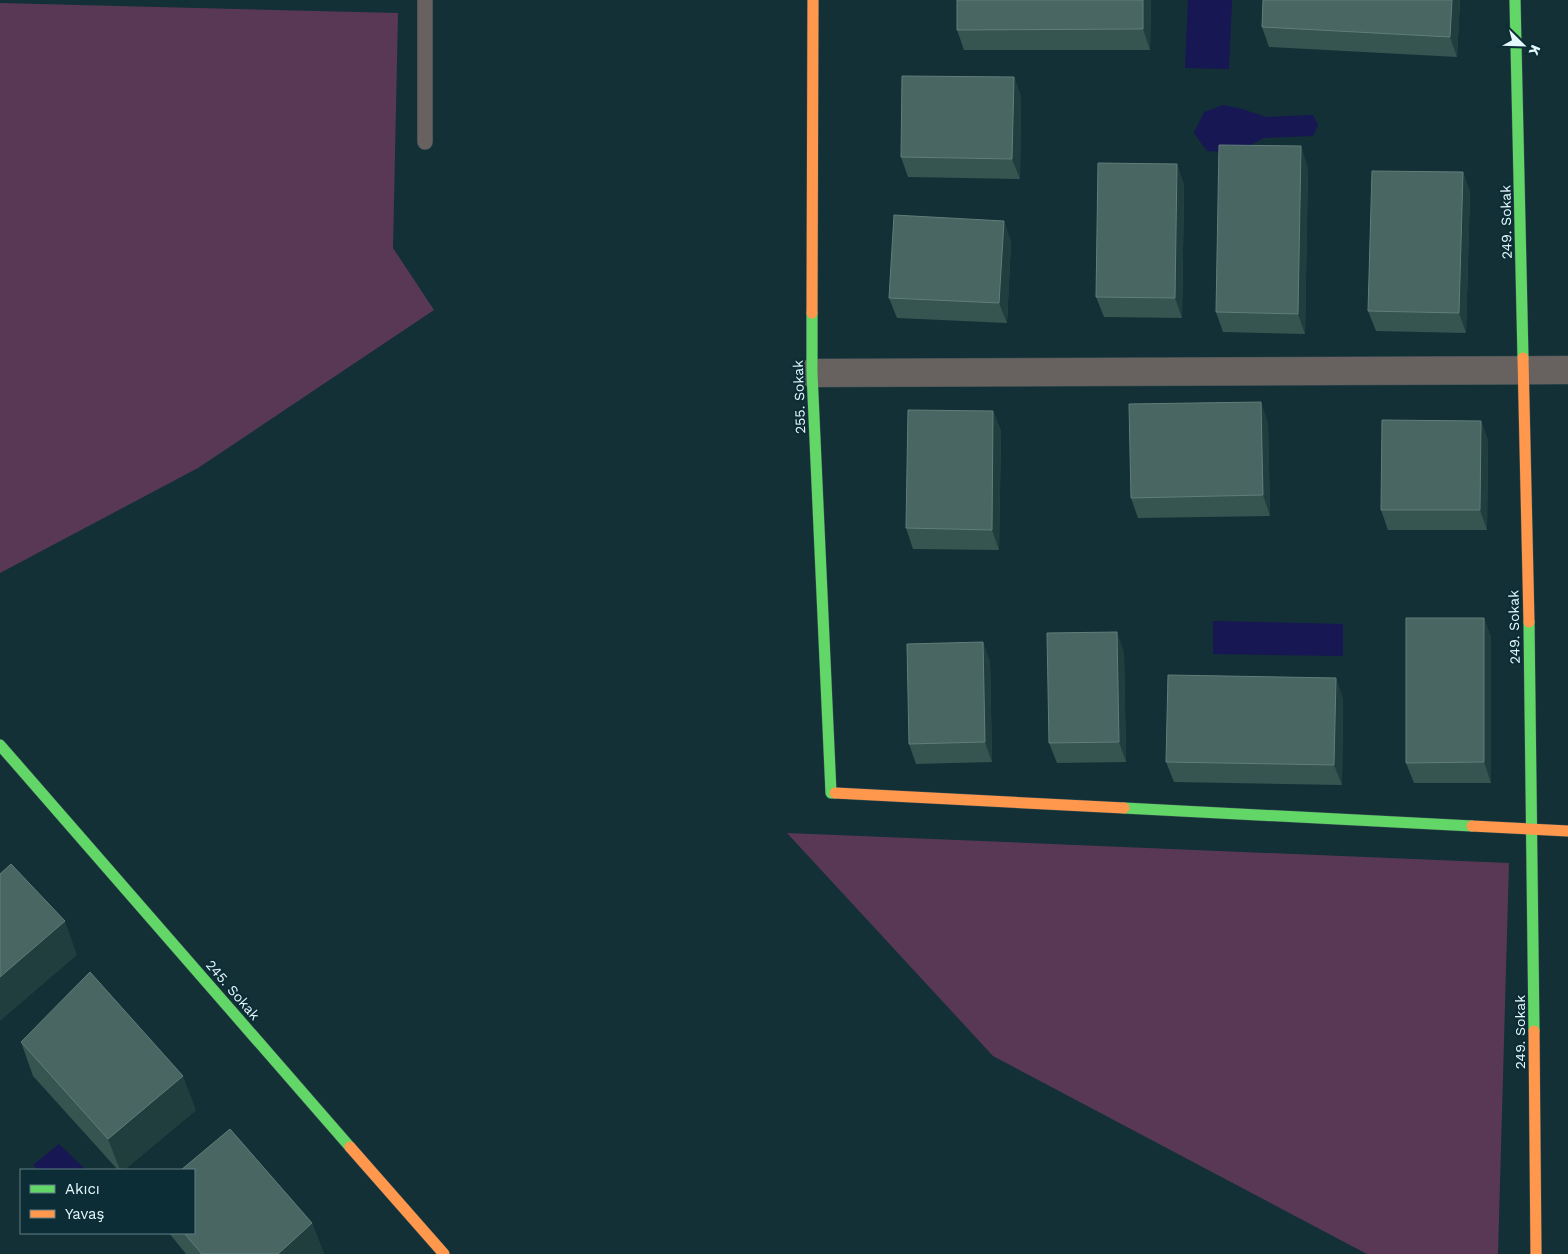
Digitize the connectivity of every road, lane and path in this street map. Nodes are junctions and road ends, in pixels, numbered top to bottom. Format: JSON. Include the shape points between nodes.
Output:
{"nodes":[{"id":1,"x":425,"y":0,"type":"edge"},
{"id":2,"x":813,"y":0,"type":"edge"},
{"id":3,"x":1515,"y":0,"type":"edge"},
{"id":4,"x":424,"y":142,"type":"dead end"},
{"id":5,"x":1524,"y":370,"type":"junction"},
{"id":6,"x":1568,"y":370,"type":"edge"},
{"id":7,"x":812,"y":374,"type":"junction"},
{"id":8,"x":0,"y":745,"type":"edge"},
{"id":9,"x":1533,"y":829,"type":"junction"},
{"id":10,"x":1568,"y":831,"type":"edge"},
{"id":11,"x":444,"y":1254,"type":"edge"},
{"id":12,"x":1536,"y":1254,"type":"edge"}],
"edges":[{"from":1,"to":4,"type":"lane"},
{"from":2,"to":7,"type":"street","name":"255. Sokak"},
{"from":3,"to":5,"type":"street","name":"249. Sokak"},
{"from":5,"to":6,"type":"street"},
{"from":5,"to":7,"type":"street"},
{"from":5,"to":9,"type":"street","name":"249. Sokak"},
{"from":7,"to":9,"type":"street","name":"255. Sokak","via":[[830,793]]},
{"from":8,"to":11,"type":"street","name":"245. Sokak"},
{"from":9,"to":10,"type":"street"},
{"from":9,"to":12,"type":"street","name":"249. Sokak"}]}
